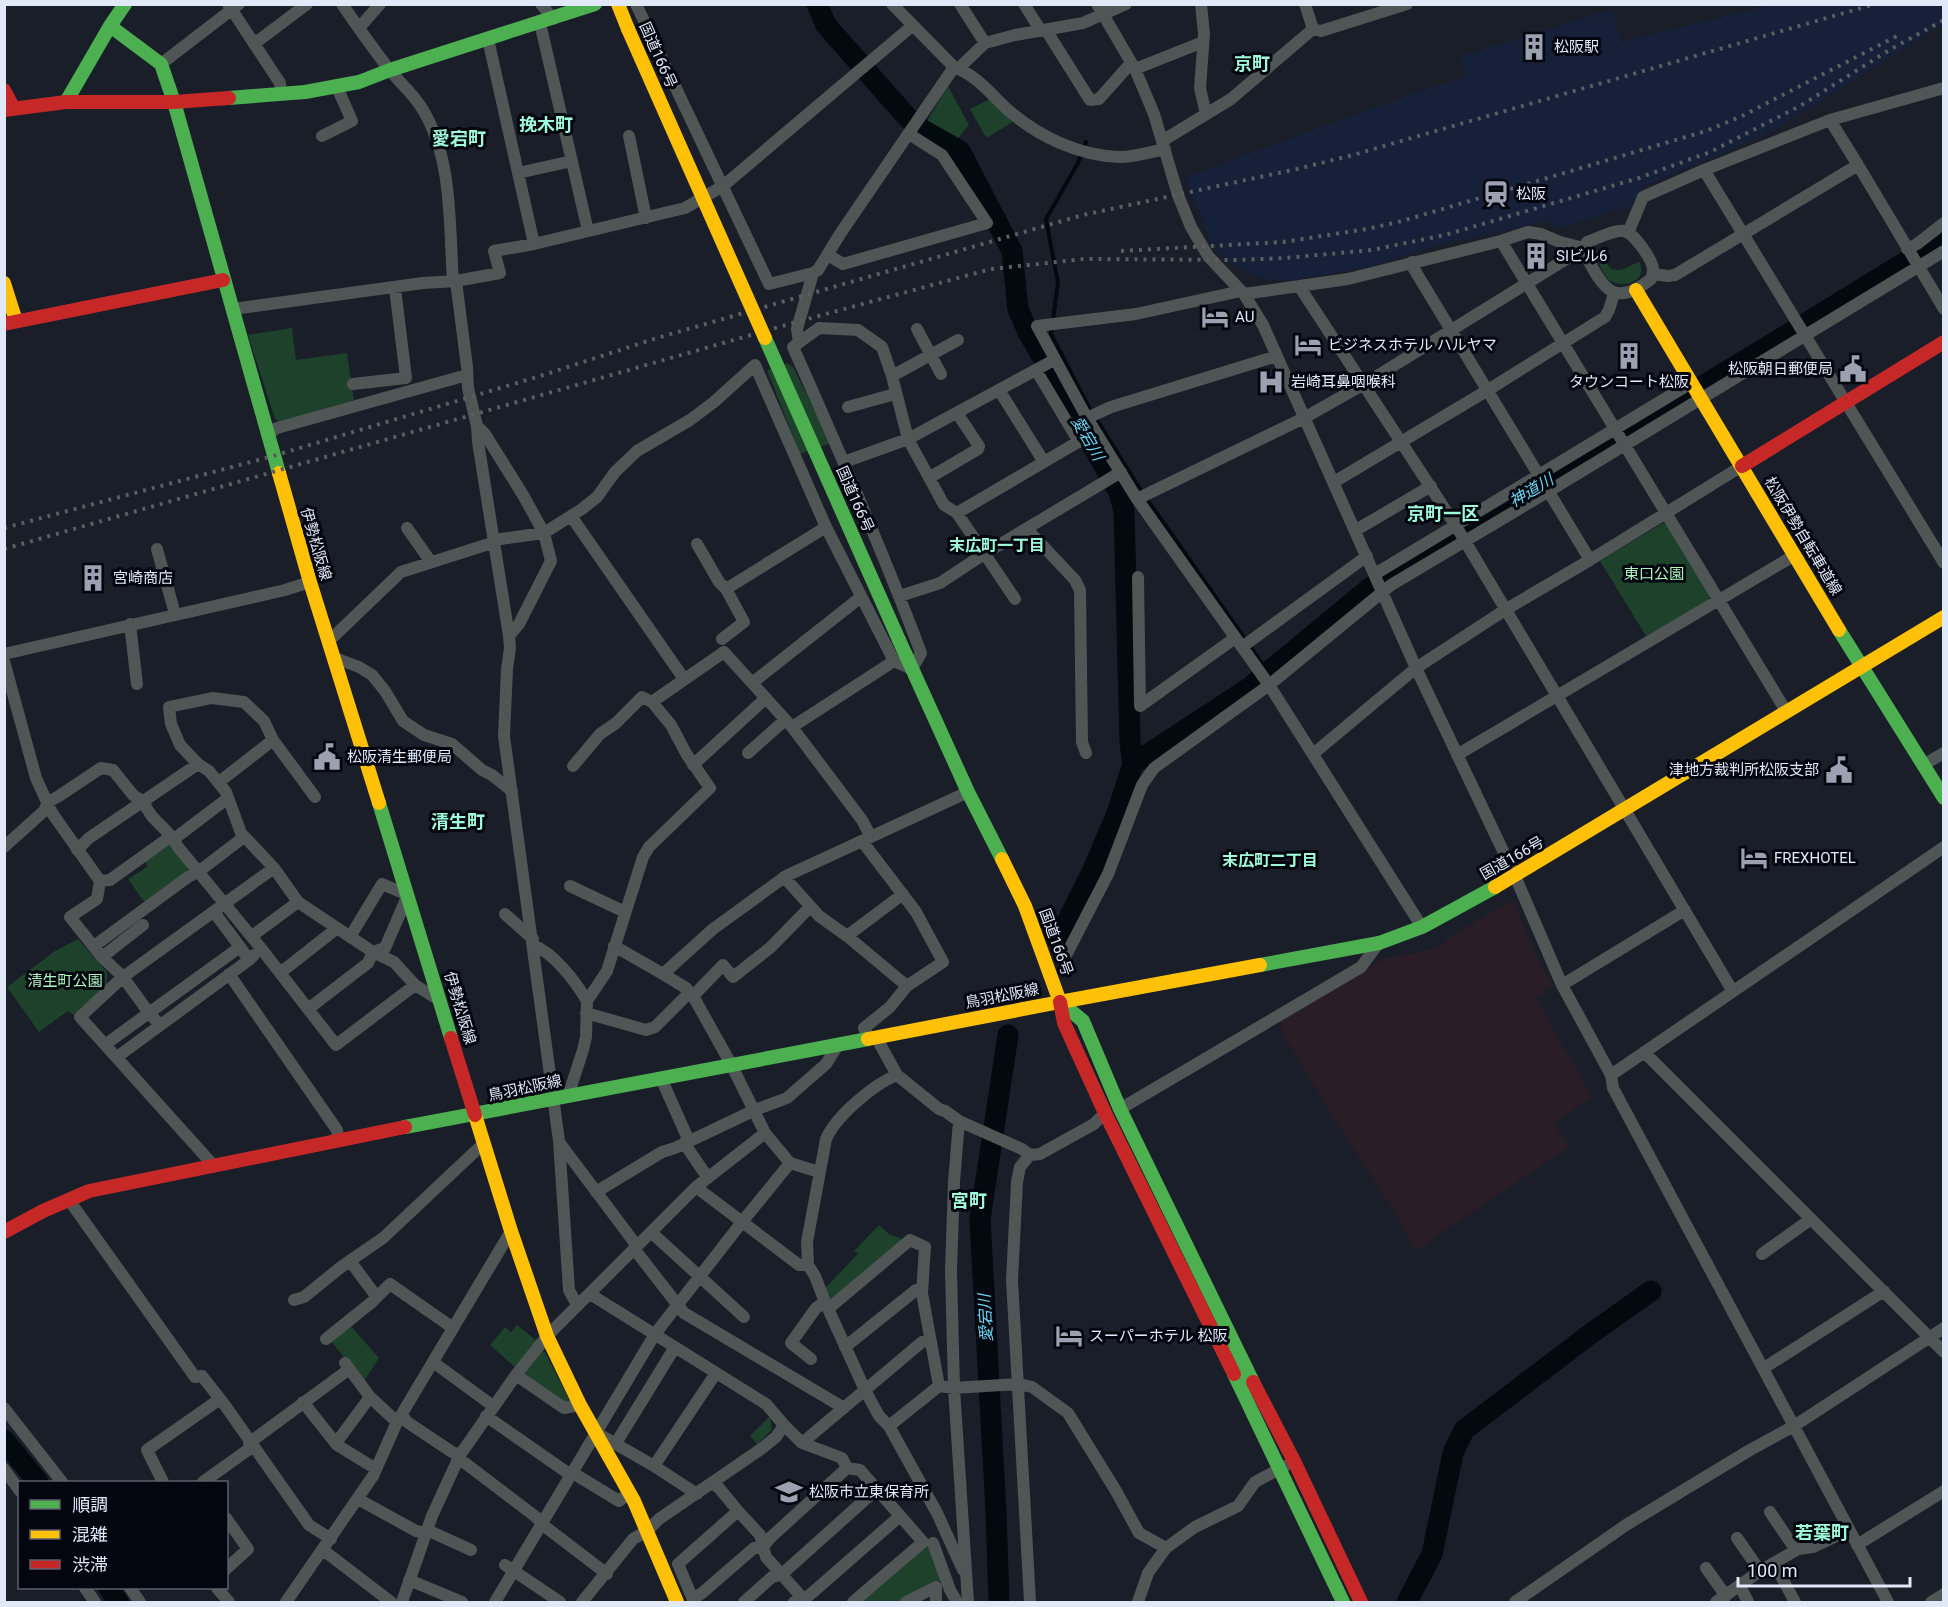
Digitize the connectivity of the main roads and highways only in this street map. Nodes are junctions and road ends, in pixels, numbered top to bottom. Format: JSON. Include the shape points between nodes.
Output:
{"nodes":[{"id":1,"x":125,"y":4,"type":"edge"},
{"id":2,"x":595,"y":4,"type":"edge"},
{"id":3,"x":618,"y":4,"type":"edge"},
{"id":4,"x":110,"y":26,"type":"junction"},
{"id":5,"x":4,"y":90,"type":"edge"},
{"id":6,"x":66,"y":102,"type":"junction"},
{"id":7,"x":174,"y":102,"type":"junction"},
{"id":8,"x":9,"y":109,"type":"edge"},
{"id":9,"x":223,"y":280,"type":"junction"},
{"id":10,"x":4,"y":283,"type":"edge"},
{"id":11,"x":1636,"y":290,"type":"road end"},
{"id":12,"x":10,"y":323,"type":"edge"},
{"id":13,"x":1944,"y":342,"type":"edge"},
{"id":14,"x":1742,"y":466,"type":"junction"},
{"id":15,"x":1944,"y":617,"type":"edge"},
{"id":16,"x":1860,"y":666,"type":"junction"},
{"id":17,"x":1944,"y":798,"type":"edge"},
{"id":18,"x":1060,"y":1002,"type":"junction"},
{"id":19,"x":476,"y":1115,"type":"junction"},
{"id":20,"x":4,"y":1232,"type":"edge"},
{"id":21,"x":674,"y":1601,"type":"edge"},
{"id":22,"x":1343,"y":1602,"type":"edge"},
{"id":23,"x":1361,"y":1602,"type":"edge"}],
"edges":[{"from":1,"to":4,"type":"main road"},
{"from":2,"to":7,"type":"main road","via":[[337,87]]},
{"from":3,"to":18,"type":"main road","name":"国道166号","bridge":true,"via":[[912,669],[1025,906]]},
{"from":4,"to":6,"type":"main road"},
{"from":4,"to":7,"type":"main road","name":"伊勢松阪線","via":[[161,64]]},
{"from":5,"to":8,"type":"main road"},
{"from":6,"to":7,"type":"main road"},
{"from":6,"to":8,"type":"main road"},
{"from":7,"to":9,"type":"main road","name":"伊勢松阪線"},
{"from":9,"to":12,"type":"main road"},
{"from":9,"to":19,"type":"main road","name":"伊勢松阪線","via":[[310,582]]},
{"from":10,"to":12,"type":"main road"},
{"from":11,"to":14,"type":"main road","name":"松阪伊勢自転車道線"},
{"from":13,"to":14,"type":"main road"},
{"from":14,"to":16,"type":"main road","name":"松阪伊勢自転車道線"},
{"from":15,"to":16,"type":"main road","name":"国道166号"},
{"from":16,"to":17,"type":"main road","name":"松阪伊勢自転車道線"},
{"from":16,"to":18,"type":"main road","name":"国道166号","via":[[1625,811],[1422,927],[1379,943]]},
{"from":18,"to":19,"type":"main road","name":"鳥羽松阪線"},
{"from":18,"to":22,"type":"main road","via":[[1064,1023],[1105,1113]]},
{"from":18,"to":23,"type":"main road","via":[[1083,1021],[1120,1110]]},
{"from":19,"to":20,"type":"main road","name":"鳥羽松阪線","via":[[89,1191]]},
{"from":19,"to":21,"type":"main road","name":"伊勢松阪線","via":[[547,1336],[648,1531]]}]}
